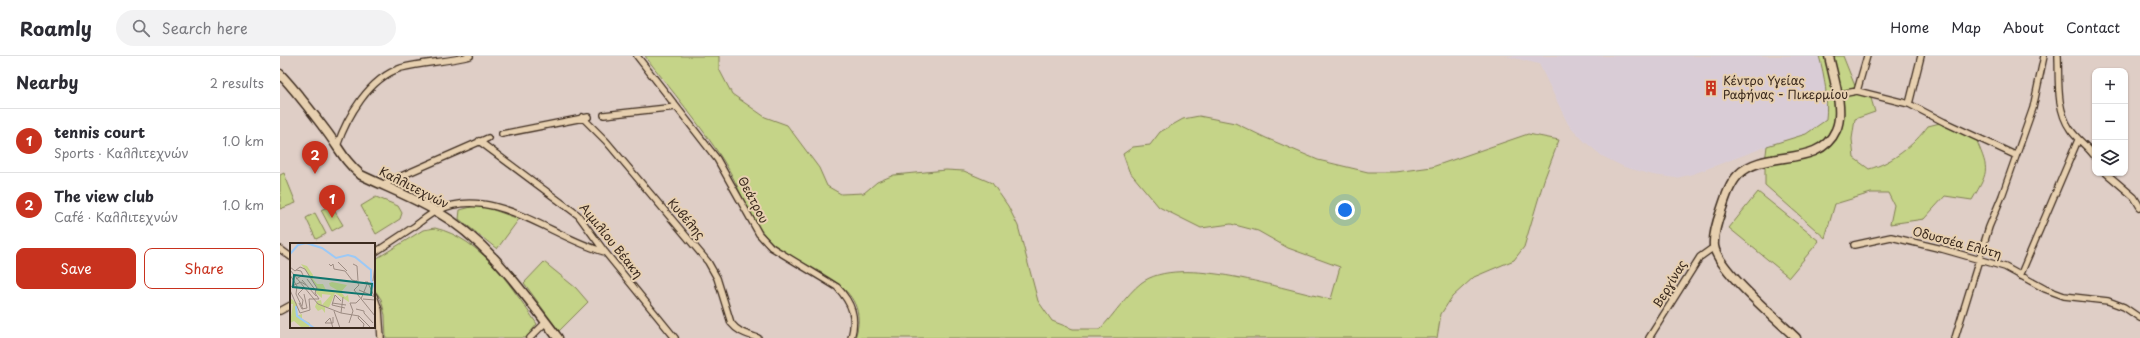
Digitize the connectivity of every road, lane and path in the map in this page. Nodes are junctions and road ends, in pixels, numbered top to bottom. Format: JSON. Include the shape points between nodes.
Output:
{"nodes":[{"id":1,"x":470,"y":56,"type":"edge"},
{"id":2,"x":637,"y":56,"type":"edge"},
{"id":3,"x":1828,"y":56,"type":"edge"},
{"id":4,"x":1867,"y":56,"type":"edge"},
{"id":5,"x":1921,"y":56,"type":"edge"},
{"id":6,"x":2044,"y":56,"type":"edge"},
{"id":7,"x":2058,"y":56,"type":"edge"},
{"id":8,"x":280,"y":74,"type":"edge"},
{"id":9,"x":1857,"y":91,"type":"junction"},
{"id":10,"x":1836,"y":95,"type":"junction"},
{"id":11,"x":1909,"y":104,"type":"junction"},
{"id":12,"x":676,"y":107,"type":"junction"},
{"id":13,"x":604,"y":115,"type":"dead end"},
{"id":14,"x":588,"y":116,"type":"dead end"},
{"id":15,"x":582,"y":117,"type":"junction"},
{"id":16,"x":502,"y":134,"type":"dead end"},
{"id":17,"x":488,"y":138,"type":"dead end"},
{"id":18,"x":2078,"y":140,"type":"junction"},
{"id":19,"x":479,"y":141,"type":"junction"},
{"id":20,"x":336,"y":146,"type":"junction"},
{"id":21,"x":2092,"y":153,"type":"edge"},
{"id":22,"x":2015,"y":155,"type":"junction"},
{"id":23,"x":2110,"y":176,"type":"edge"},
{"id":24,"x":381,"y":185,"type":"junction"},
{"id":25,"x":2140,"y":207,"type":"edge"},
{"id":26,"x":436,"y":211,"type":"junction"},
{"id":27,"x":1854,"y":245,"type":"dead end"},
{"id":28,"x":1714,"y":247,"type":"junction"},
{"id":29,"x":280,"y":249,"type":"edge"},
{"id":30,"x":375,"y":252,"type":"edge"},
{"id":31,"x":605,"y":252,"type":"junction"},
{"id":32,"x":290,"y":256,"type":"edge"},
{"id":33,"x":1979,"y":259,"type":"junction"},
{"id":34,"x":2020,"y":276,"type":"junction"},
{"id":35,"x":375,"y":299,"type":"edge"},
{"id":36,"x":290,"y":306,"type":"edge"},
{"id":37,"x":280,"y":311,"type":"edge"},
{"id":38,"x":2140,"y":318,"type":"edge"},
{"id":39,"x":546,"y":322,"type":"junction"},
{"id":40,"x":1792,"y":336,"type":"edge"},
{"id":41,"x":381,"y":338,"type":"edge"},
{"id":42,"x":530,"y":338,"type":"edge"},
{"id":43,"x":558,"y":338,"type":"edge"},
{"id":44,"x":675,"y":338,"type":"edge"},
{"id":45,"x":758,"y":338,"type":"edge"},
{"id":46,"x":852,"y":338,"type":"edge"},
{"id":47,"x":1649,"y":338,"type":"edge"},
{"id":48,"x":1955,"y":338,"type":"edge"}],
"edges":[{"from":1,"to":20,"type":"street","via":[[402,68],[389,74],[361,100]]},
{"from":2,"to":12,"type":"street","name":"Θεάτρου"},
{"from":3,"to":10,"type":"street"},
{"from":4,"to":9,"type":"street"},
{"from":5,"to":11,"type":"street"},
{"from":6,"to":22,"type":"street","via":[[2032,108]]},
{"from":7,"to":18,"type":"street","via":[[2062,114]]},
{"from":8,"to":20,"type":"street","name":"Καλλιτεχνών"},
{"from":9,"to":10,"type":"street"},
{"from":9,"to":11,"type":"street"},
{"from":10,"to":28,"type":"street","via":[[1839,120],[1836,130],[1826,144],[1810,152],[1765,162],[1743,171],[1738,176],[1731,186],[1720,214],[1715,230]]},
{"from":11,"to":22,"type":"street"},
{"from":12,"to":13,"type":"street"},
{"from":12,"to":46,"type":"street","name":"Θεάτρου","via":[[726,172],[759,234],[772,247],[837,287],[845,296],[851,304],[853,315]]},
{"from":14,"to":15,"type":"street"},
{"from":15,"to":16,"type":"street"},
{"from":15,"to":45,"type":"street","name":"Κυβέλης","via":[[606,141],[708,262],[717,278],[731,323],[741,333]]},
{"from":17,"to":19,"type":"street"},
{"from":18,"to":21,"type":"street"},
{"from":18,"to":34,"type":"street"},
{"from":19,"to":24,"type":"street"},
{"from":19,"to":31,"type":"street","name":"Αιμιλίου Βέακη","via":[[572,209]]},
{"from":20,"to":24,"type":"street","name":"Καλλιτεχνών","via":[[352,168]]},
{"from":22,"to":33,"type":"street"},
{"from":23,"to":25,"type":"street","via":[[2134,197]]},
{"from":24,"to":26,"type":"street","name":"Καλλιτεχνών"},
{"from":26,"to":30,"type":"street"},
{"from":26,"to":31,"type":"street","via":[[464,202],[500,207],[582,246]]},
{"from":26,"to":39,"type":"street","name":"Καλλιτεχνών","via":[[484,246]]},
{"from":27,"to":33,"type":"street","name":"Οδυσσέα Ελύτη","via":[[1891,237]]},
{"from":28,"to":40,"type":"street","via":[[1724,267]]},
{"from":28,"to":47,"type":"street","name":"Βεργίνας","via":[[1700,257]]},
{"from":29,"to":32,"type":"street"},
{"from":31,"to":44,"type":"street","name":"Αιμιλίου Βέακη"},
{"from":33,"to":34,"type":"street","name":"Οδυσσέα Ελύτη","via":[[2005,267]]},
{"from":33,"to":48,"type":"street"},
{"from":34,"to":38,"type":"street","name":"Οδυσσέα Ελύτη","via":[[2064,296],[2108,301],[2124,307]]},
{"from":35,"to":41,"type":"street","via":[[380,316]]},
{"from":36,"to":37,"type":"street"},
{"from":39,"to":42,"type":"street"},
{"from":39,"to":43,"type":"street","name":"Καλλιτεχνών"}]}
